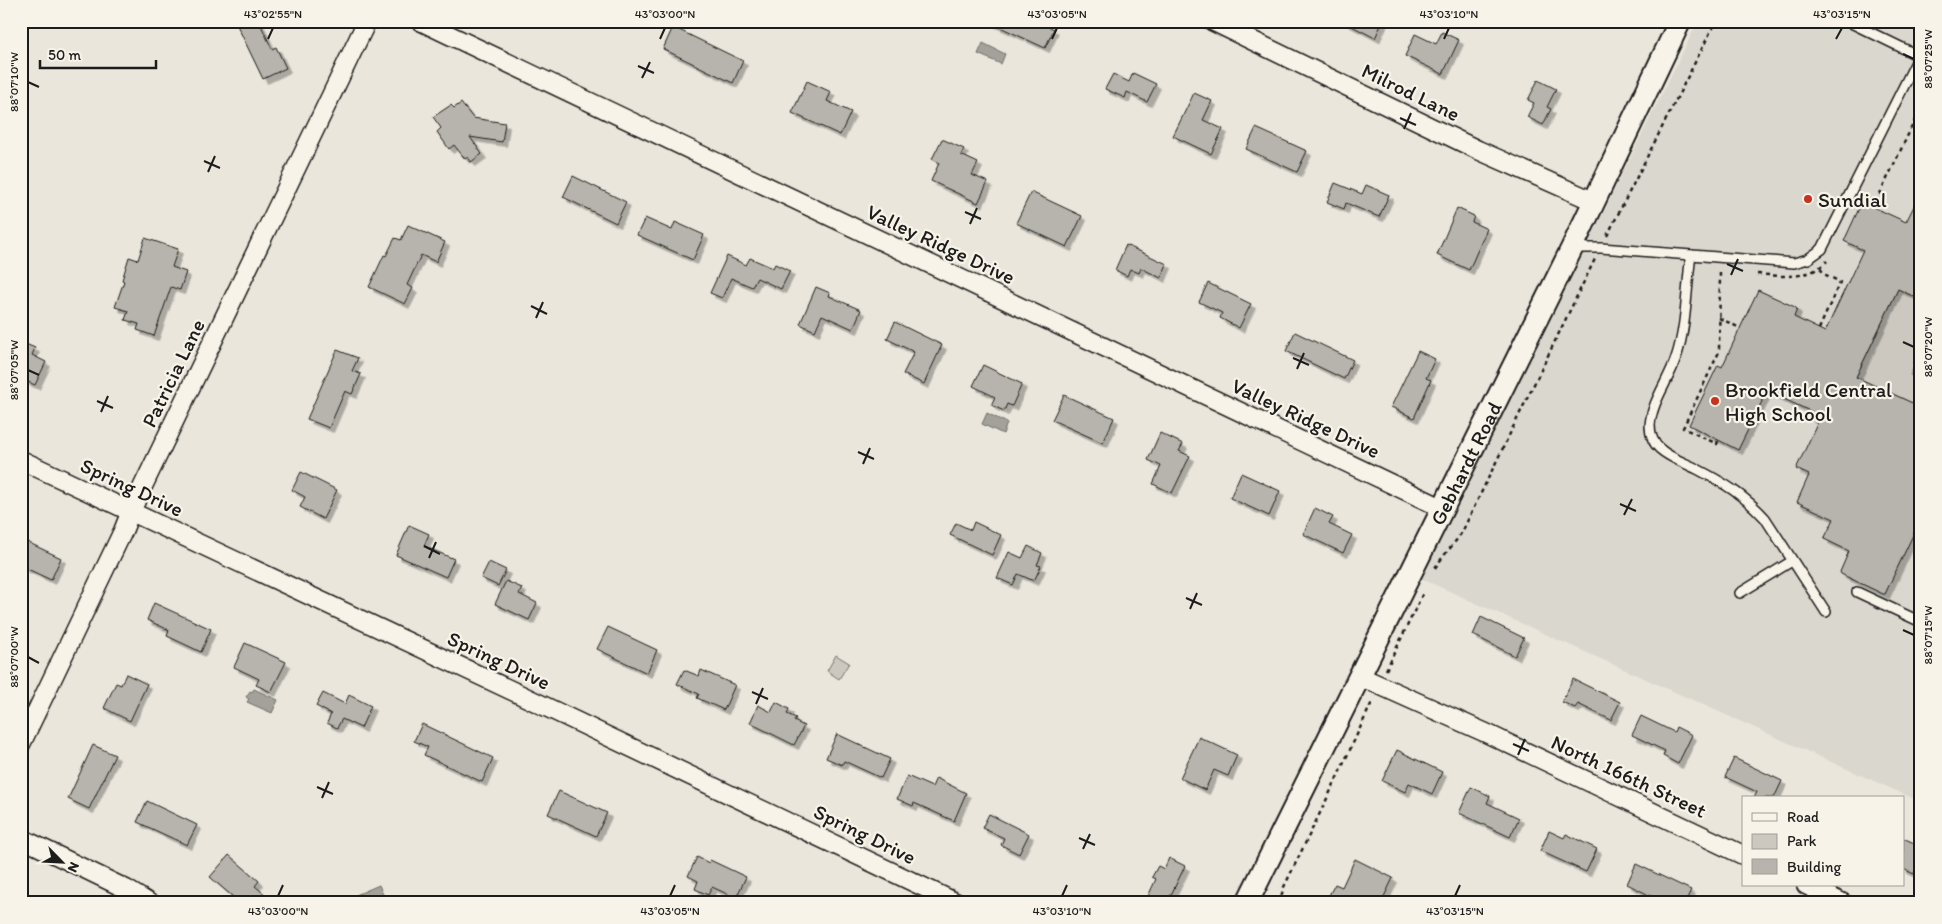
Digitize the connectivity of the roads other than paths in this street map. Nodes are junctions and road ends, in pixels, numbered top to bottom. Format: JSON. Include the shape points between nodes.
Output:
{"nodes":[{"id":1,"x":367,"y":21,"type":"edge"},
{"id":2,"x":420,"y":21,"type":"edge"},
{"id":3,"x":1212,"y":21,"type":"edge"},
{"id":4,"x":1680,"y":21,"type":"edge"},
{"id":5,"x":1846,"y":21,"type":"edge"},
{"id":6,"x":1920,"y":56,"type":"edge"},
{"id":7,"x":1593,"y":202,"type":"junction"},
{"id":8,"x":1572,"y":248,"type":"junction"},
{"id":9,"x":1691,"y":256,"type":"junction"},
{"id":10,"x":21,"y":460,"type":"edge"},
{"id":11,"x":1442,"y":508,"type":"junction"},
{"id":12,"x":131,"y":511,"type":"junction"},
{"id":13,"x":1792,"y":561,"type":"junction"},
{"id":14,"x":1857,"y":592,"type":"dead end"},
{"id":15,"x":1740,"y":593,"type":"dead end"},
{"id":16,"x":1826,"y":612,"type":"dead end"},
{"id":17,"x":1921,"y":622,"type":"edge"},
{"id":18,"x":1359,"y":676,"type":"junction"},
{"id":19,"x":21,"y":744,"type":"edge"},
{"id":20,"x":21,"y":838,"type":"edge"},
{"id":21,"x":1742,"y":855,"type":"edge"},
{"id":22,"x":1808,"y":886,"type":"edge"},
{"id":23,"x":149,"y":903,"type":"edge"},
{"id":24,"x":957,"y":903,"type":"edge"},
{"id":25,"x":1247,"y":903,"type":"edge"},
{"id":26,"x":1843,"y":903,"type":"edge"}],
"edges":[{"from":1,"to":12,"type":"street","name":"Patricia Lane"},
{"from":2,"to":11,"type":"street","name":"Valley Ridge Drive"},
{"from":3,"to":7,"type":"street","name":"Milrod Lane"},
{"from":4,"to":7,"type":"street","name":"Gebhardt Road"},
{"from":5,"to":6,"type":"lane"},
{"from":6,"to":9,"type":"lane","via":[[1822,249],[1816,255],[1794,263]]},
{"from":7,"to":8,"type":"street","name":"Gebhardt Road"},
{"from":8,"to":9,"type":"lane"},
{"from":8,"to":11,"type":"street","name":"Gebhardt Road"},
{"from":9,"to":13,"type":"lane","via":[[1680,345],[1654,411],[1650,424],[1651,438],[1659,449],[1746,498],[1764,518]]},
{"from":10,"to":12,"type":"street","name":"Spring Drive"},
{"from":11,"to":18,"type":"street","name":"Gebhardt Road"},
{"from":12,"to":19,"type":"street","name":"Patricia Lane"},
{"from":12,"to":24,"type":"street","name":"Spring Drive"},
{"from":13,"to":15,"type":"lane"},
{"from":13,"to":16,"type":"lane"},
{"from":14,"to":17,"type":"lane"},
{"from":18,"to":21,"type":"street","name":"North 166th Street"},
{"from":18,"to":25,"type":"street","name":"Gebhardt Road"},
{"from":20,"to":23,"type":"street"},
{"from":22,"to":26,"type":"street"}]}
